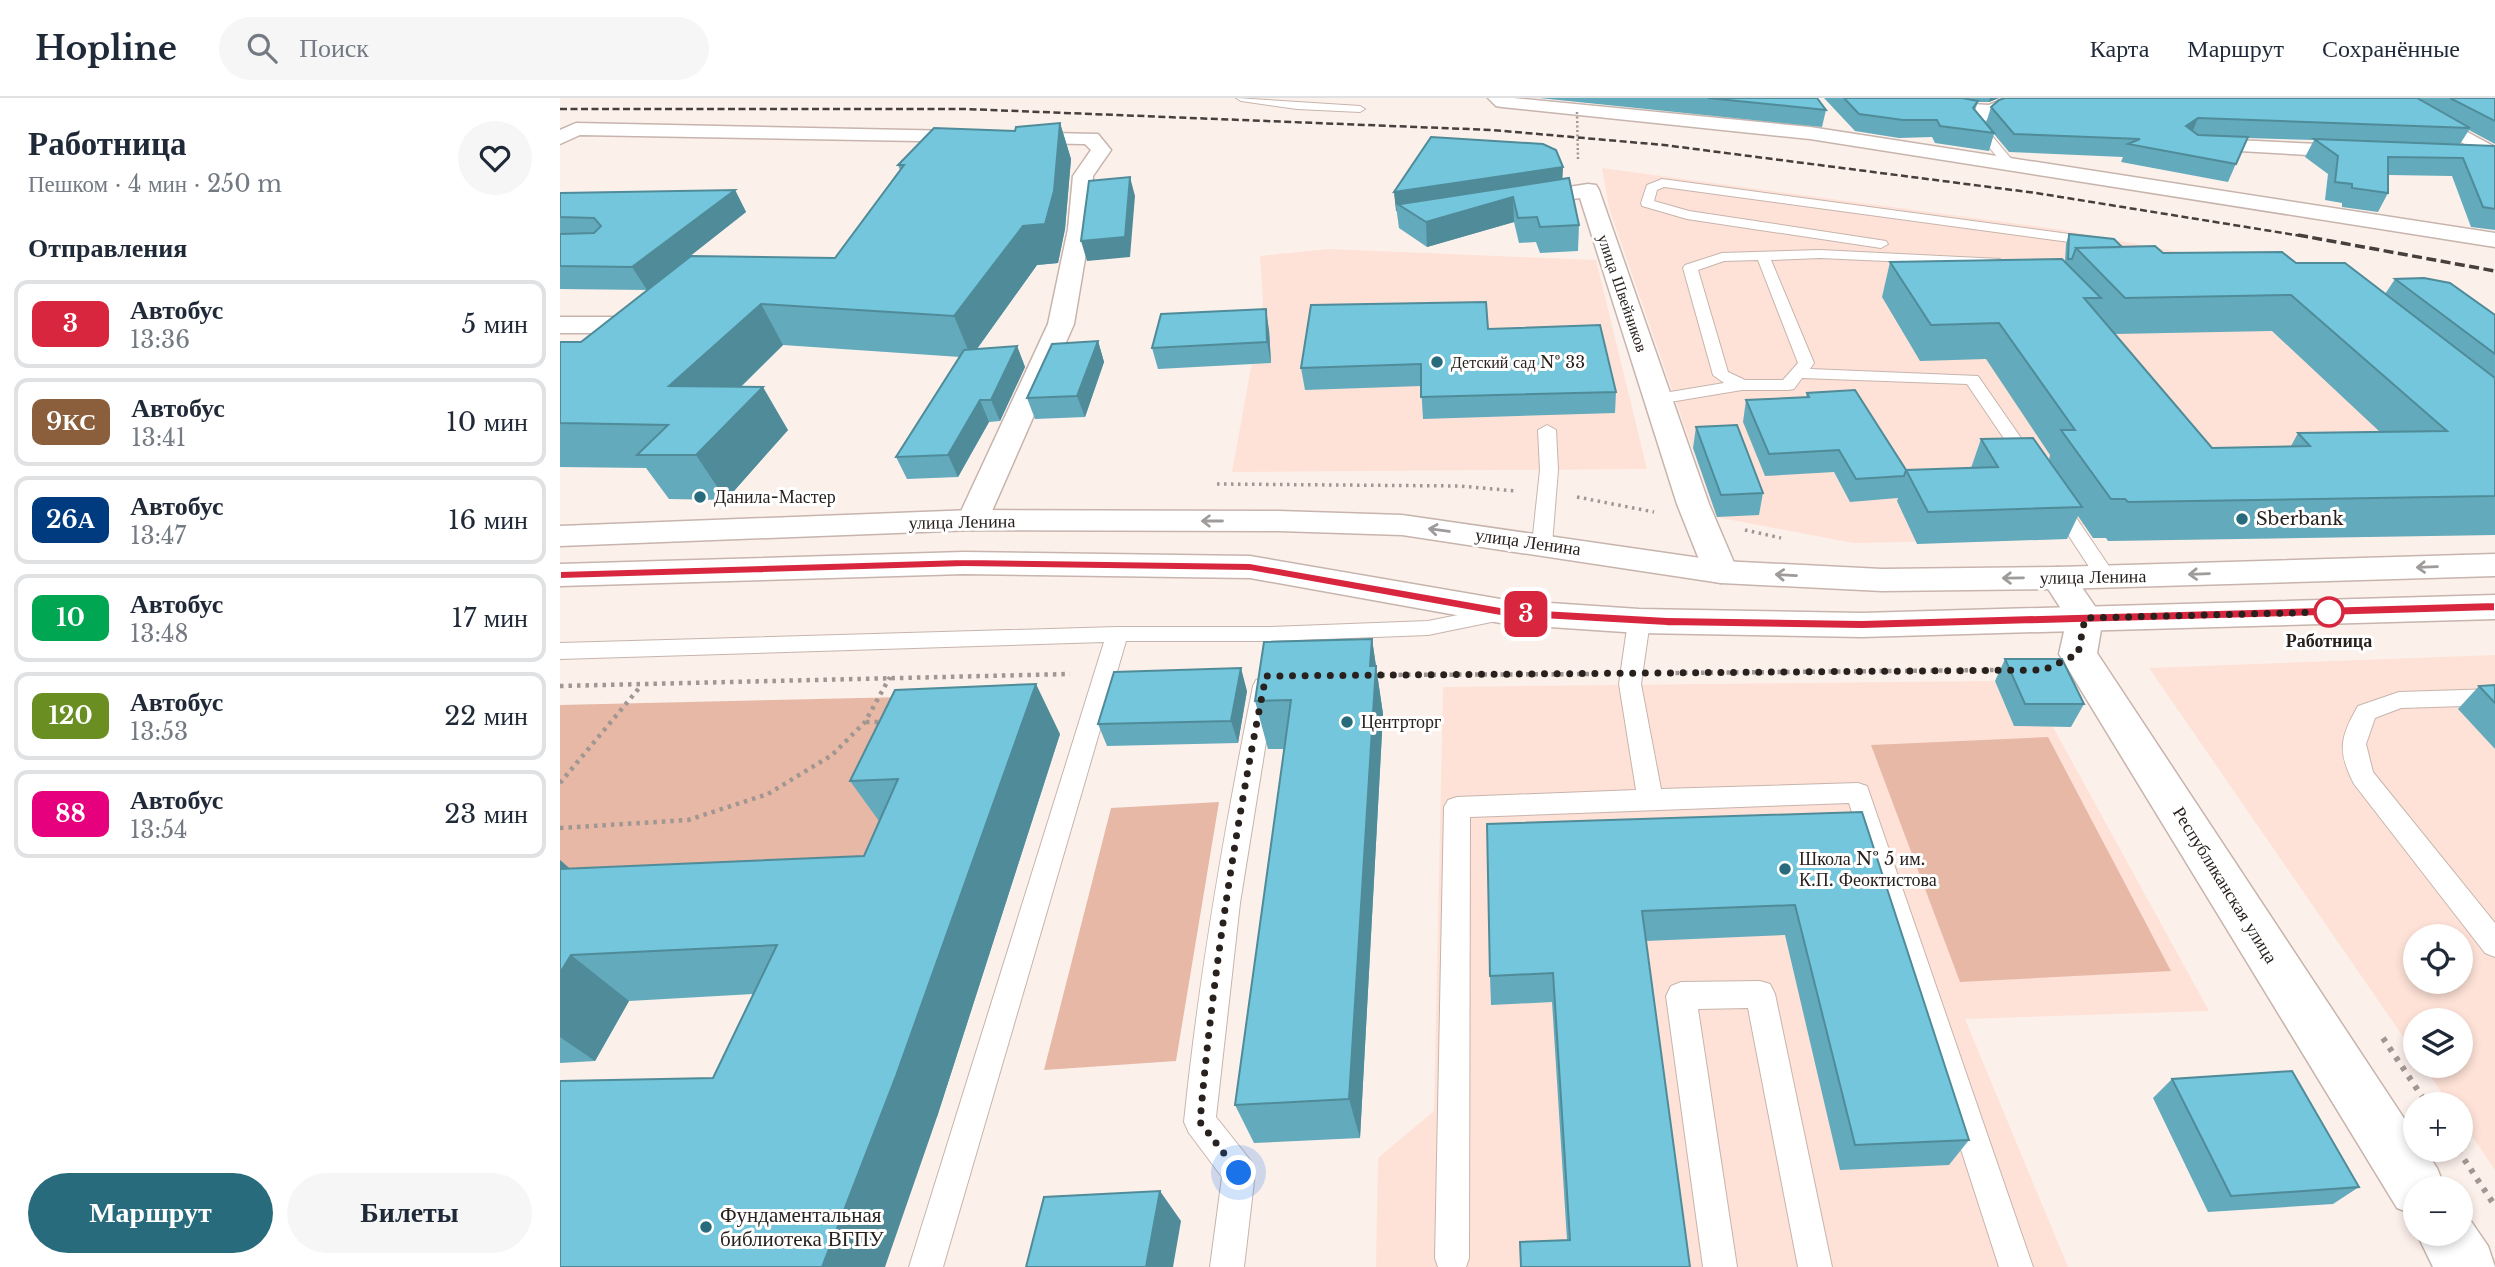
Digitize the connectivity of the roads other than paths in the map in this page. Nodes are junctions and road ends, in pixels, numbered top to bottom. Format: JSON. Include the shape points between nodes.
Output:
{"nodes":[{"id":1,"x":1241,"y":98,"type":"edge"},
{"id":2,"x":1497,"y":98,"type":"edge"},
{"id":3,"x":1939,"y":98,"type":"edge"},
{"id":4,"x":2018,"y":98,"type":"edge"},
{"id":5,"x":2391,"y":98,"type":"edge"},
{"id":6,"x":1520,"y":101,"type":"edge"},
{"id":7,"x":1360,"y":109,"type":"dead end"},
{"id":8,"x":1992,"y":112,"type":"junction"},
{"id":9,"x":1829,"y":118,"type":"dead end"},
{"id":10,"x":568,"y":134,"type":"edge"},
{"id":11,"x":1844,"y":138,"type":"junction"},
{"id":12,"x":2191,"y":144,"type":"edge"},
{"id":13,"x":2380,"y":152,"type":"edge"},
{"id":14,"x":2449,"y":154,"type":"edge"},
{"id":15,"x":2495,"y":156,"type":"edge"},
{"id":16,"x":2008,"y":164,"type":"junction"},
{"id":17,"x":1492,"y":205,"type":"edge"},
{"id":18,"x":2495,"y":240,"type":"edge"},
{"id":19,"x":2109,"y":243,"type":"edge"},
{"id":20,"x":1763,"y":256,"type":"junction"},
{"id":21,"x":1966,"y":261,"type":"junction"},
{"id":22,"x":2010,"y":263,"type":"edge"},
{"id":23,"x":560,"y":325,"type":"edge"},
{"id":24,"x":630,"y":325,"type":"edge"},
{"id":25,"x":1798,"y":373,"type":"junction"},
{"id":26,"x":1742,"y":385,"type":"junction"},
{"id":27,"x":1658,"y":399,"type":"junction"},
{"id":28,"x":1547,"y":430,"type":"dead end"},
{"id":29,"x":973,"y":520,"type":"junction"},
{"id":30,"x":560,"y":536,"type":"edge"},
{"id":31,"x":1542,"y":544,"type":"junction"},
{"id":32,"x":2495,"y":565,"type":"edge"},
{"id":33,"x":1721,"y":572,"type":"junction"},
{"id":34,"x":560,"y":575,"type":"edge"},
{"id":35,"x":2106,"y":577,"type":"junction"},
{"id":36,"x":2058,"y":578,"type":"junction"},
{"id":37,"x":2495,"y":607,"type":"edge"},
{"id":38,"x":1506,"y":612,"type":"junction"},
{"id":39,"x":1639,"y":621,"type":"junction"},
{"id":40,"x":1116,"y":634,"type":"junction"},
{"id":41,"x":1271,"y":634,"type":"junction"},
{"id":42,"x":2081,"y":636,"type":"junction"},
{"id":43,"x":560,"y":651,"type":"edge"},
{"id":44,"x":2495,"y":697,"type":"edge"},
{"id":45,"x":1650,"y":799,"type":"junction"},
{"id":46,"x":2495,"y":944,"type":"edge"},
{"id":47,"x":2410,"y":1176,"type":"edge"},
{"id":48,"x":2454,"y":1246,"type":"edge"},
{"id":49,"x":1452,"y":1258,"type":"dead end"},
{"id":50,"x":926,"y":1267,"type":"edge"},
{"id":51,"x":1227,"y":1267,"type":"edge"},
{"id":52,"x":1720,"y":1267,"type":"edge"},
{"id":53,"x":1815,"y":1267,"type":"edge"},
{"id":54,"x":2016,"y":1267,"type":"edge"},
{"id":55,"x":2467,"y":1267,"type":"edge"}],
"edges":[{"from":1,"to":7,"type":"lane"},
{"from":2,"to":6,"type":"street"},
{"from":3,"to":8,"type":"street","via":[[1963,108]]},
{"from":4,"to":8,"type":"street"},
{"from":5,"to":15,"type":"street"},
{"from":6,"to":11,"type":"street"},
{"from":8,"to":16,"type":"lane","via":[[1976,122]]},
{"from":9,"to":11,"type":"street"},
{"from":10,"to":29,"type":"street","via":[[1091,138],[1101,150],[1083,176],[1079,229],[1060,324]]},
{"from":11,"to":16,"type":"street"},
{"from":12,"to":13,"type":"street"},
{"from":14,"to":15,"type":"street"},
{"from":16,"to":18,"type":"street"},
{"from":17,"to":27,"type":"street","name":"улица Швейников","via":[[1588,190]]},
{"from":19,"to":21,"type":"lane","via":[[1662,183],[1651,188],[1647,203],[1687,215],[1940,253]]},
{"from":20,"to":21,"type":"lane"},
{"from":20,"to":25,"type":"lane","via":[[1806,363]]},
{"from":20,"to":26,"type":"lane","via":[[1722,257],[1690,268],[1721,375]]},
{"from":21,"to":22,"type":"lane"},
{"from":23,"to":24,"type":"street"},
{"from":25,"to":26,"type":"lane","via":[[1788,385]]},
{"from":25,"to":35,"type":"lane","via":[[1972,379]]},
{"from":26,"to":27,"type":"lane"},
{"from":27,"to":33,"type":"street","name":"улица Швейников"},
{"from":28,"to":31,"type":"lane","via":[[1549,470]]},
{"from":29,"to":30,"type":"street","name":"улица Ленина"},
{"from":31,"to":29,"type":"street","name":"улица Ленина","one_way":true,"via":[[1402,525]]},
{"from":31,"to":33,"type":"street","name":"улица Ленина"},
{"from":32,"to":35,"type":"street","name":"улица Ленина","one_way":true},
{"from":36,"to":33,"type":"street","name":"улица Ленина","one_way":true,"via":[[1882,580]]},
{"from":34,"to":38,"type":"street","via":[[964,563],[1250,567]]},
{"from":35,"to":36,"type":"street","name":"улица Ленина"},
{"from":36,"to":42,"type":"street","name":"Республиканская улица"},
{"from":37,"to":42,"type":"street"},
{"from":38,"to":39,"type":"street"},
{"from":38,"to":41,"type":"lane","via":[[1428,628]]},
{"from":39,"to":42,"type":"street","via":[[1862,625]]},
{"from":39,"to":45,"type":"lane","via":[[1630,684]]},
{"from":40,"to":41,"type":"lane"},
{"from":40,"to":43,"type":"lane"},
{"from":40,"to":50,"type":"lane"},
{"from":41,"to":51,"type":"lane","via":[[1226,899],[1200,1122],[1239,1173]]},
{"from":42,"to":47,"type":"street","name":"Республиканская улица"},
{"from":44,"to":46,"type":"lane","via":[[2399,700],[2366,712],[2354,735],[2352,753],[2363,777]]},
{"from":45,"to":49,"type":"lane","via":[[1457,807]]},
{"from":45,"to":54,"type":"lane","via":[[1858,793]]},
{"from":48,"to":55,"type":"street"},
{"from":52,"to":53,"type":"lane","via":[[1681,996],[1760,994]]}]}
